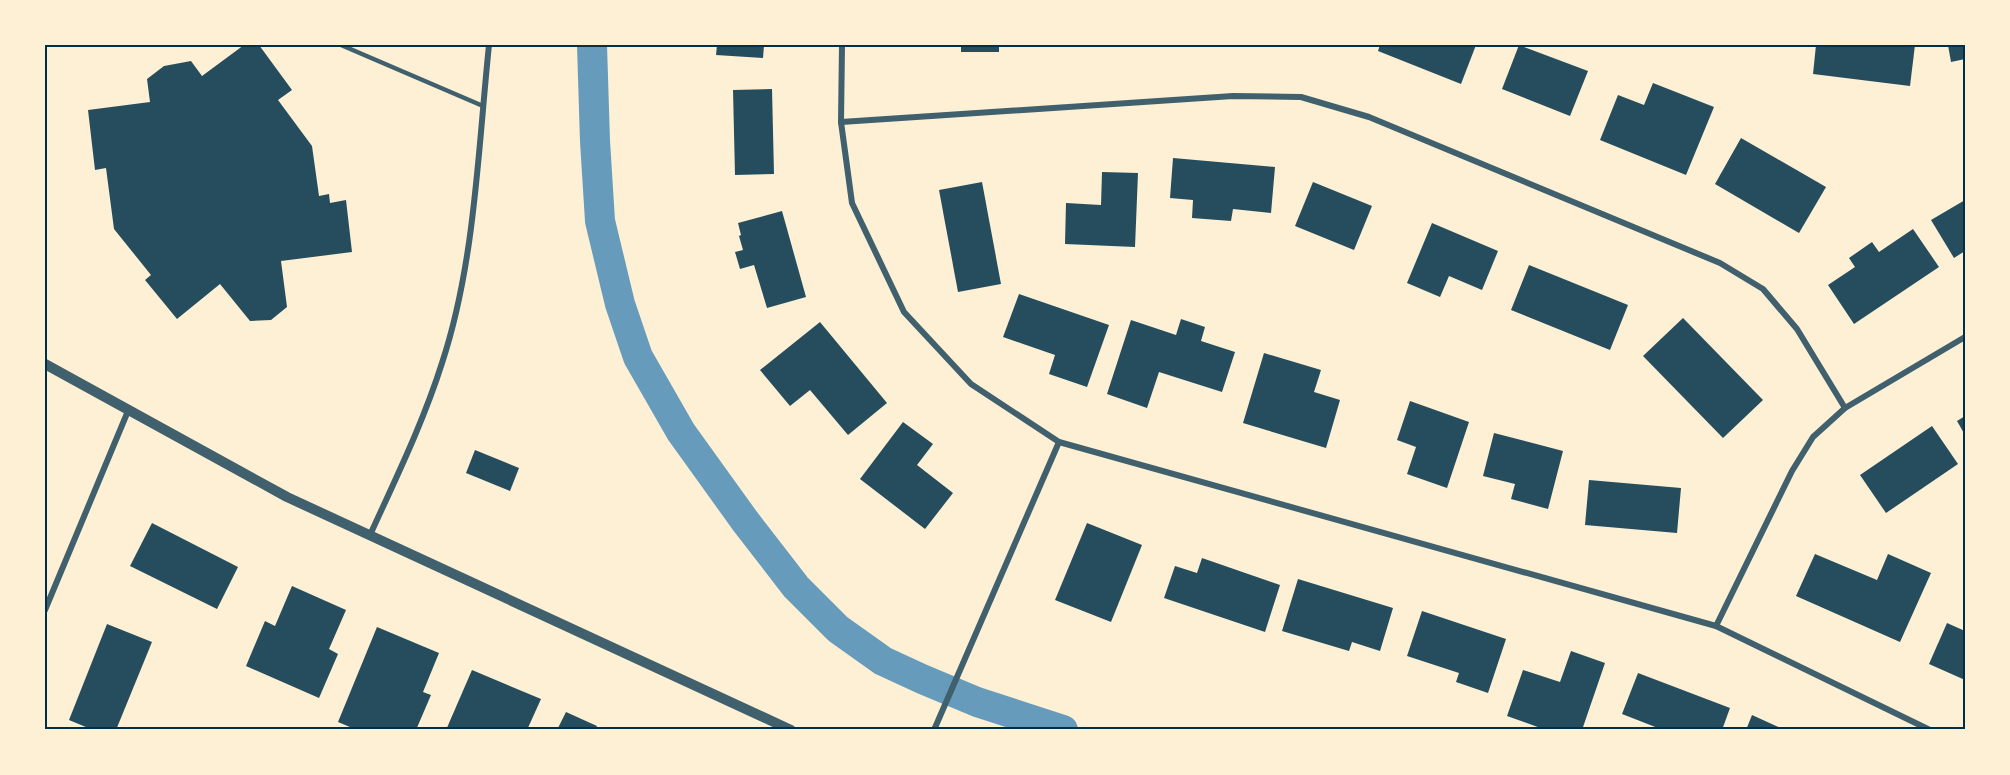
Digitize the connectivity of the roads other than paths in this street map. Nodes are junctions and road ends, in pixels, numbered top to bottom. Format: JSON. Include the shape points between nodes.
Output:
{"nodes":[{"id":1,"x":341,"y":45,"type":"edge"},
{"id":2,"x":489,"y":45,"type":"edge"},
{"id":3,"x":842,"y":45,"type":"edge"},
{"id":4,"x":483,"y":106,"type":"junction"},
{"id":5,"x":841,"y":122,"type":"junction"},
{"id":6,"x":1965,"y":337,"type":"edge"},
{"id":7,"x":45,"y":364,"type":"edge"},
{"id":8,"x":1845,"y":408,"type":"junction"},
{"id":9,"x":128,"y":411,"type":"junction"},
{"id":10,"x":1059,"y":442,"type":"junction"},
{"id":11,"x":370,"y":535,"type":"junction"},
{"id":12,"x":45,"y":610,"type":"edge"},
{"id":13,"x":1716,"y":626,"type":"junction"},
{"id":14,"x":791,"y":730,"type":"edge"},
{"id":15,"x":934,"y":730,"type":"edge"},
{"id":16,"x":1930,"y":730,"type":"edge"}],
"edges":[{"from":1,"to":4,"type":"lane"},
{"from":2,"to":4,"type":"street"},
{"from":3,"to":5,"type":"street"},
{"from":4,"to":11,"type":"street","via":[[458,303],[418,430]]},
{"from":5,"to":8,"type":"street","via":[[1233,96],[1301,97],[1369,117],[1720,263],[1763,290],[1797,329]]},
{"from":5,"to":10,"type":"street","via":[[852,203],[904,312],[971,384]]},
{"from":6,"to":8,"type":"street"},
{"from":7,"to":9,"type":"street"},
{"from":8,"to":13,"type":"street","via":[[1813,436],[1792,471]]},
{"from":9,"to":11,"type":"street","via":[[286,497]]},
{"from":9,"to":12,"type":"street"},
{"from":10,"to":13,"type":"street"},
{"from":10,"to":15,"type":"street"},
{"from":11,"to":14,"type":"street"},
{"from":13,"to":16,"type":"street"}]}
